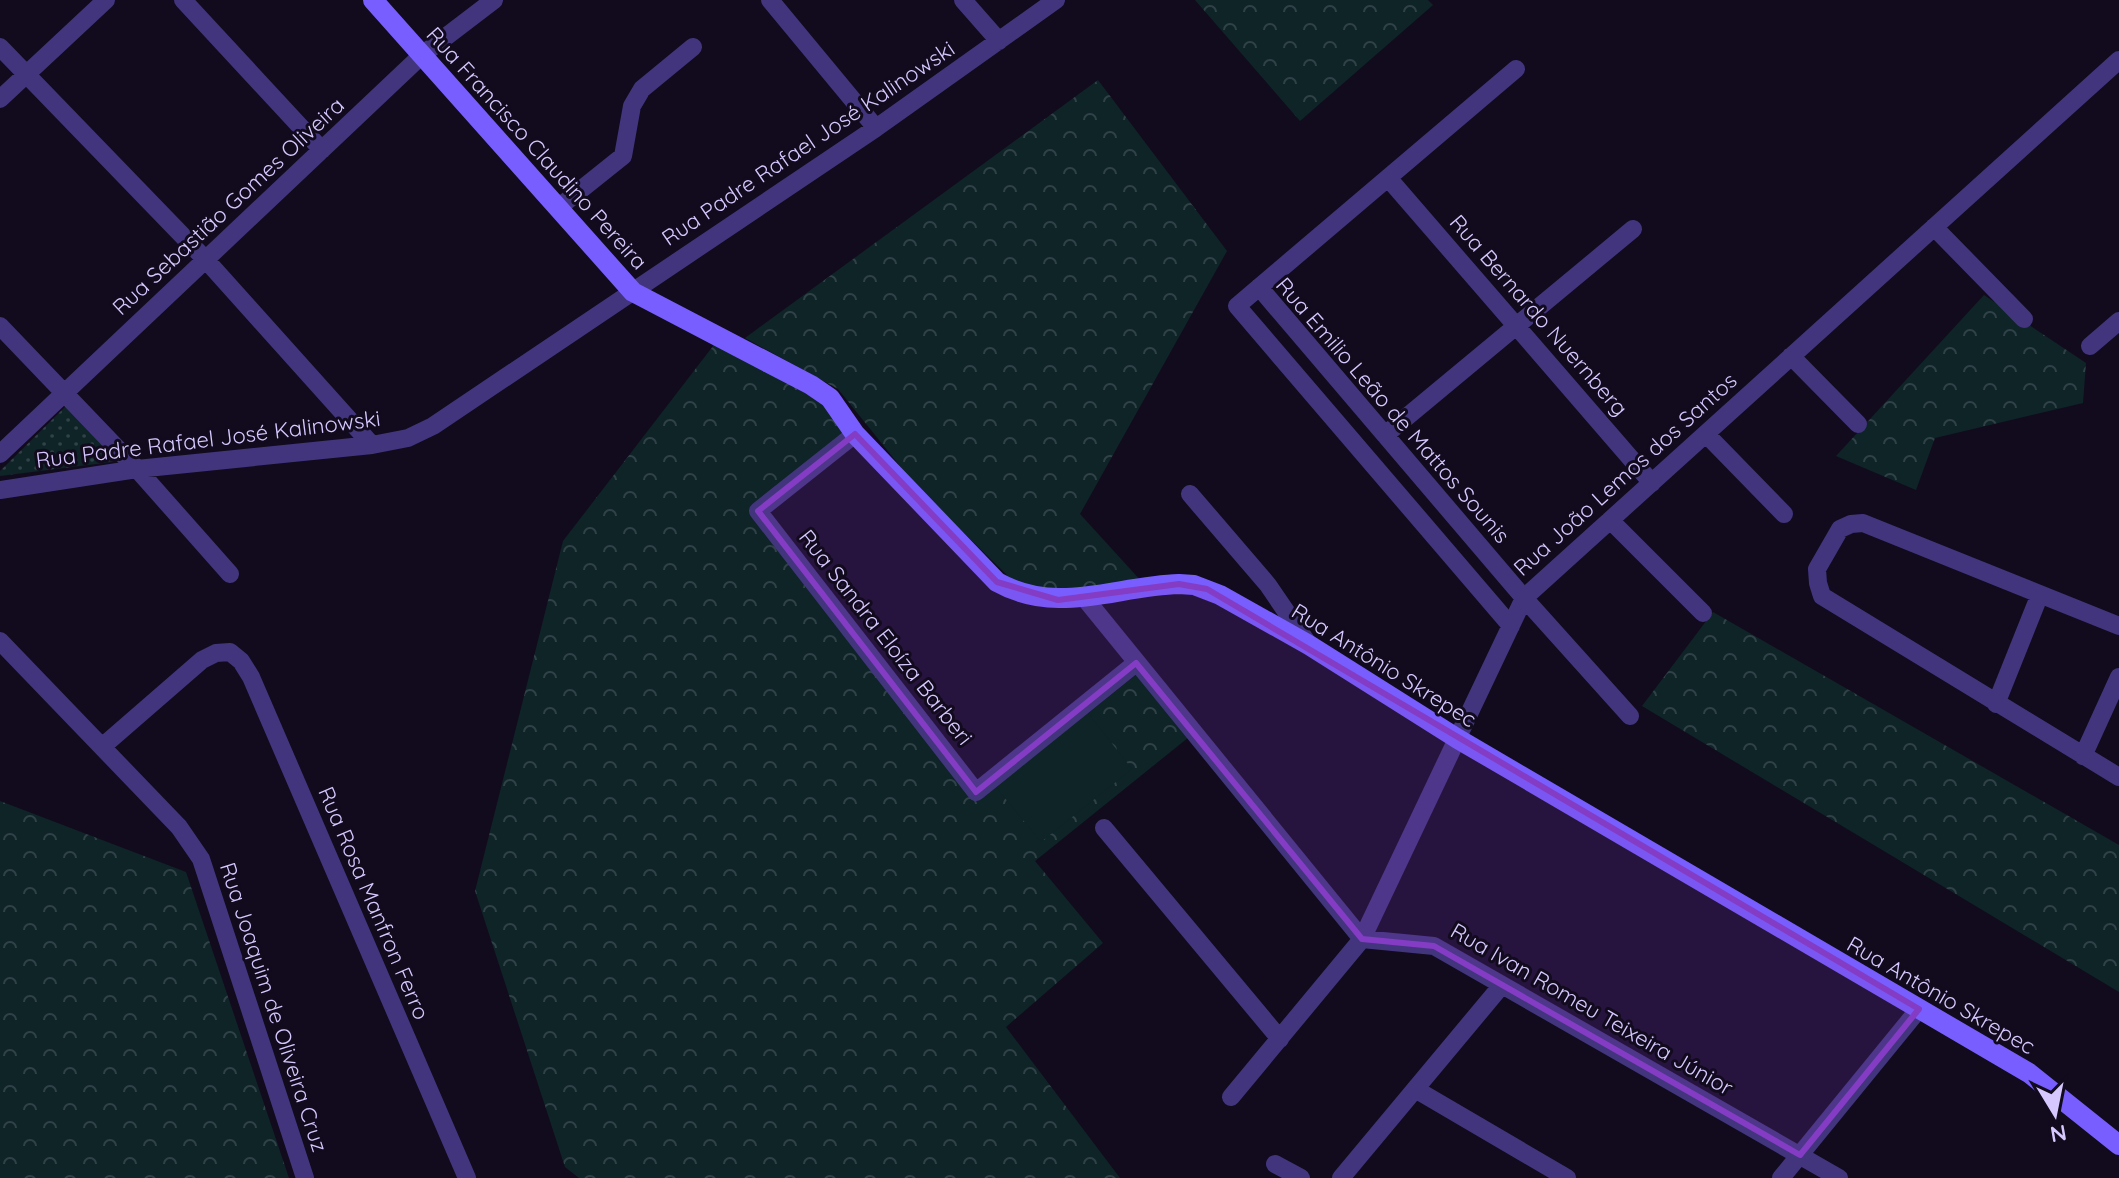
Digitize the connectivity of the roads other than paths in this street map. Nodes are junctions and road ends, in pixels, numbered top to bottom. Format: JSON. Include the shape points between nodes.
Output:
{"nodes":[{"id":1,"x":106,"y":0,"type":"edge"},
{"id":2,"x":183,"y":0,"type":"edge"},
{"id":3,"x":373,"y":0,"type":"edge"},
{"id":4,"x":494,"y":0,"type":"edge"},
{"id":5,"x":770,"y":0,"type":"edge"},
{"id":6,"x":963,"y":0,"type":"edge"},
{"id":7,"x":1056,"y":0,"type":"edge"},
{"id":8,"x":999,"y":41,"type":"junction"},
{"id":9,"x":0,"y":47,"type":"edge"},
{"id":10,"x":693,"y":47,"type":"dead end"},
{"id":11,"x":422,"y":55,"type":"junction"},
{"id":12,"x":2119,"y":60,"type":"edge"},
{"id":13,"x":1516,"y":69,"type":"dead end"},
{"id":14,"x":25,"y":76,"type":"junction"},
{"id":15,"x":0,"y":99,"type":"edge"},
{"id":16,"x":876,"y":128,"type":"junction"},
{"id":17,"x":322,"y":150,"type":"junction"},
{"id":18,"x":1389,"y":179,"type":"junction"},
{"id":19,"x":558,"y":208,"type":"junction"},
{"id":20,"x":1934,"y":227,"type":"junction"},
{"id":21,"x":1633,"y":229,"type":"dead end"},
{"id":22,"x":206,"y":260,"type":"junction"},
{"id":23,"x":1259,"y":287,"type":"junction"},
{"id":24,"x":633,"y":292,"type":"junction"},
{"id":25,"x":2024,"y":319,"type":"dead end"},
{"id":26,"x":2119,"y":321,"type":"edge"},
{"id":27,"x":0,"y":326,"type":"edge"},
{"id":28,"x":1516,"y":326,"type":"junction"},
{"id":29,"x":2090,"y":346,"type":"dead end"},
{"id":30,"x":1791,"y":356,"type":"junction"},
{"id":31,"x":64,"y":395,"type":"junction"},
{"id":32,"x":1858,"y":424,"type":"dead end"},
{"id":33,"x":855,"y":434,"type":"junction"},
{"id":34,"x":1706,"y":434,"type":"junction"},
{"id":35,"x":1385,"y":435,"type":"junction"},
{"id":36,"x":372,"y":445,"type":"junction"},
{"id":37,"x":0,"y":454,"type":"edge"},
{"id":38,"x":137,"y":469,"type":"junction"},
{"id":39,"x":1652,"y":483,"type":"junction"},
{"id":40,"x":0,"y":490,"type":"edge"},
{"id":41,"x":1190,"y":494,"type":"dead end"},
{"id":42,"x":1439,"y":498,"type":"junction"},
{"id":43,"x":1784,"y":514,"type":"dead end"},
{"id":44,"x":1417,"y":517,"type":"junction"},
{"id":45,"x":1610,"y":520,"type":"junction"},
{"id":46,"x":230,"y":574,"type":"dead end"},
{"id":47,"x":2040,"y":594,"type":"junction"},
{"id":48,"x":1083,"y":596,"type":"junction"},
{"id":49,"x":1524,"y":598,"type":"junction"},
{"id":50,"x":1703,"y":613,"type":"dead end"},
{"id":51,"x":1511,"y":626,"type":"junction"},
{"id":52,"x":2119,"y":626,"type":"edge"},
{"id":53,"x":0,"y":641,"type":"edge"},
{"id":54,"x":1309,"y":645,"type":"junction"},
{"id":55,"x":1136,"y":663,"type":"junction"},
{"id":56,"x":2119,"y":677,"type":"edge"},
{"id":57,"x":1996,"y":704,"type":"junction"},
{"id":58,"x":1630,"y":716,"type":"dead end"},
{"id":59,"x":1458,"y":739,"type":"junction"},
{"id":60,"x":103,"y":746,"type":"junction"},
{"id":61,"x":2083,"y":756,"type":"junction"},
{"id":62,"x":2119,"y":777,"type":"edge"},
{"id":63,"x":1104,"y":828,"type":"dead end"},
{"id":64,"x":1362,"y":939,"type":"junction"},
{"id":65,"x":1502,"y":985,"type":"junction"},
{"id":66,"x":1919,"y":1009,"type":"junction"},
{"id":67,"x":1280,"y":1039,"type":"junction"},
{"id":68,"x":1415,"y":1089,"type":"junction"},
{"id":69,"x":1231,"y":1097,"type":"dead end"},
{"id":70,"x":2119,"y":1145,"type":"edge"},
{"id":71,"x":1800,"y":1155,"type":"junction"},
{"id":72,"x":1275,"y":1164,"type":"dead end"},
{"id":73,"x":305,"y":1178,"type":"edge"},
{"id":74,"x":467,"y":1178,"type":"edge"},
{"id":75,"x":1301,"y":1178,"type":"edge"},
{"id":76,"x":1341,"y":1178,"type":"edge"},
{"id":77,"x":1567,"y":1178,"type":"edge"},
{"id":78,"x":1781,"y":1178,"type":"edge"},
{"id":79,"x":1839,"y":1178,"type":"edge"}],
"edges":[{"from":1,"to":14,"type":"street"},
{"from":2,"to":17,"type":"street"},
{"from":3,"to":11,"type":"street","name":"Rua Francisco Claudino Pereira"},
{"from":4,"to":11,"type":"street","name":"Rua Sebastião Gomes Oliveira"},
{"from":5,"to":16,"type":"street"},
{"from":6,"to":8,"type":"street"},
{"from":7,"to":8,"type":"street","name":"Rua Padre Rafael José Kalinowski"},
{"from":8,"to":16,"type":"street","name":"Rua Padre Rafael José Kalinowski"},
{"from":9,"to":14,"type":"street"},
{"from":10,"to":19,"type":"street","via":[[642,89],[632,106],[623,156]]},
{"from":11,"to":17,"type":"street","name":"Rua Sebastião Gomes Oliveira"},
{"from":11,"to":19,"type":"street","name":"Rua Francisco Claudino Pereira"},
{"from":12,"to":20,"type":"street","name":"Rua João Lemos dos Santos"},
{"from":13,"to":18,"type":"street"},
{"from":14,"to":15,"type":"street"},
{"from":14,"to":22,"type":"street"},
{"from":16,"to":24,"type":"street","name":"Rua Padre Rafael José Kalinowski"},
{"from":17,"to":22,"type":"street","name":"Rua Sebastião Gomes Oliveira"},
{"from":18,"to":23,"type":"street"},
{"from":18,"to":28,"type":"street","name":"Rua Bernardo Nuernberg"},
{"from":19,"to":24,"type":"street","name":"Rua Francisco Claudino Pereira"},
{"from":20,"to":25,"type":"street"},
{"from":20,"to":30,"type":"street","name":"Rua João Lemos dos Santos"},
{"from":21,"to":28,"type":"street"},
{"from":22,"to":31,"type":"street","name":"Rua Sebastião Gomes Oliveira"},
{"from":22,"to":36,"type":"street"},
{"from":23,"to":35,"type":"street","name":"Rua Emilio Leão de Mattos Sounis"},
{"from":23,"to":44,"type":"street","name":"Rua Emilio Leão de Mattos Sounis","via":[[1237,306]]},
{"from":24,"to":33,"type":"street","name":"Rua Antônio Skrepec","via":[[811,385],[830,398]]},
{"from":24,"to":36,"type":"street","name":"Rua Padre Rafael José Kalinowski","via":[[433,426],[408,438]]},
{"from":26,"to":29,"type":"street"},
{"from":27,"to":31,"type":"street"},
{"from":28,"to":35,"type":"street"},
{"from":28,"to":39,"type":"street","name":"Rua Bernardo Nuernberg"},
{"from":30,"to":32,"type":"street"},
{"from":30,"to":34,"type":"street","name":"Rua João Lemos dos Santos"},
{"from":31,"to":37,"type":"street","name":"Rua Sebastião Gomes Oliveira"},
{"from":31,"to":38,"type":"street"},
{"from":33,"to":48,"type":"street","name":"Rua Antônio Skrepec","via":[[997,582],[1043,598]]},
{"from":33,"to":55,"type":"street","name":"Rua Sandra Eloíza Barberi","via":[[758,511],[976,792]]},
{"from":34,"to":39,"type":"street","name":"Rua João Lemos dos Santos"},
{"from":34,"to":43,"type":"street"},
{"from":35,"to":42,"type":"street","name":"Rua Emilio Leão de Mattos Sounis"},
{"from":36,"to":38,"type":"street","name":"Rua Padre Rafael José Kalinowski"},
{"from":38,"to":40,"type":"street","name":"Rua Padre Rafael José Kalinowski"},
{"from":38,"to":46,"type":"street"},
{"from":39,"to":45,"type":"street","name":"Rua João Lemos dos Santos"},
{"from":41,"to":54,"type":"street","via":[[1268,585]]},
{"from":42,"to":44,"type":"street"},
{"from":42,"to":49,"type":"street","name":"Rua Emilio Leão de Mattos Sounis"},
{"from":44,"to":51,"type":"street","name":"Rua Emilio Leão de Mattos Sounis"},
{"from":45,"to":49,"type":"street","name":"Rua João Lemos dos Santos"},
{"from":45,"to":50,"type":"street"},
{"from":47,"to":52,"type":"street"},
{"from":47,"to":57,"type":"street"},
{"from":47,"to":57,"type":"street","via":[[1863,523],[1840,529],[1817,569],[1822,596]]},
{"from":48,"to":54,"type":"street","name":"Rua Antônio Skrepec","via":[[1163,584],[1194,585]]},
{"from":48,"to":55,"type":"street"},
{"from":49,"to":51,"type":"street","name":"Rua João Lemos dos Santos"},
{"from":49,"to":58,"type":"street","name":"Rua Emilio Leão de Mattos Sounis"},
{"from":51,"to":59,"type":"street","name":"Rua João Lemos dos Santos"},
{"from":53,"to":60,"type":"street","name":"Rua Joaquim de Oliveira Cruz"},
{"from":54,"to":59,"type":"street","name":"Rua Antônio Skrepec"},
{"from":55,"to":64,"type":"street"},
{"from":56,"to":61,"type":"street"},
{"from":57,"to":61,"type":"street"},
{"from":59,"to":64,"type":"street","name":"Rua João Lemos dos Santos"},
{"from":59,"to":66,"type":"street","name":"Rua Antônio Skrepec"},
{"from":60,"to":73,"type":"street","name":"Rua Joaquim de Oliveira Cruz","via":[[179,827],[201,859]]},
{"from":60,"to":74,"type":"street","name":"Rua Rosa Manfron Ferro","via":[[202,660],[230,652],[241,661]]},
{"from":61,"to":62,"type":"street"},
{"from":63,"to":67,"type":"street"},
{"from":64,"to":65,"type":"street","name":"Rua Ivan Romeu Teixeira Júnior","via":[[1434,946]]},
{"from":64,"to":67,"type":"street","name":"Rua João Lemos dos Santos"},
{"from":65,"to":68,"type":"street"},
{"from":65,"to":71,"type":"street","name":"Rua Ivan Romeu Teixeira Júnior"},
{"from":66,"to":70,"type":"street","name":"Rua Antônio Skrepec","via":[[2029,1073]]},
{"from":66,"to":71,"type":"street"},
{"from":67,"to":69,"type":"street","name":"Rua João Lemos dos Santos"},
{"from":68,"to":76,"type":"street"},
{"from":68,"to":77,"type":"street"},
{"from":71,"to":78,"type":"street"},
{"from":71,"to":79,"type":"street","name":"Rua Ivan Romeu Teixeira Júnior"},
{"from":72,"to":75,"type":"street"}]}
